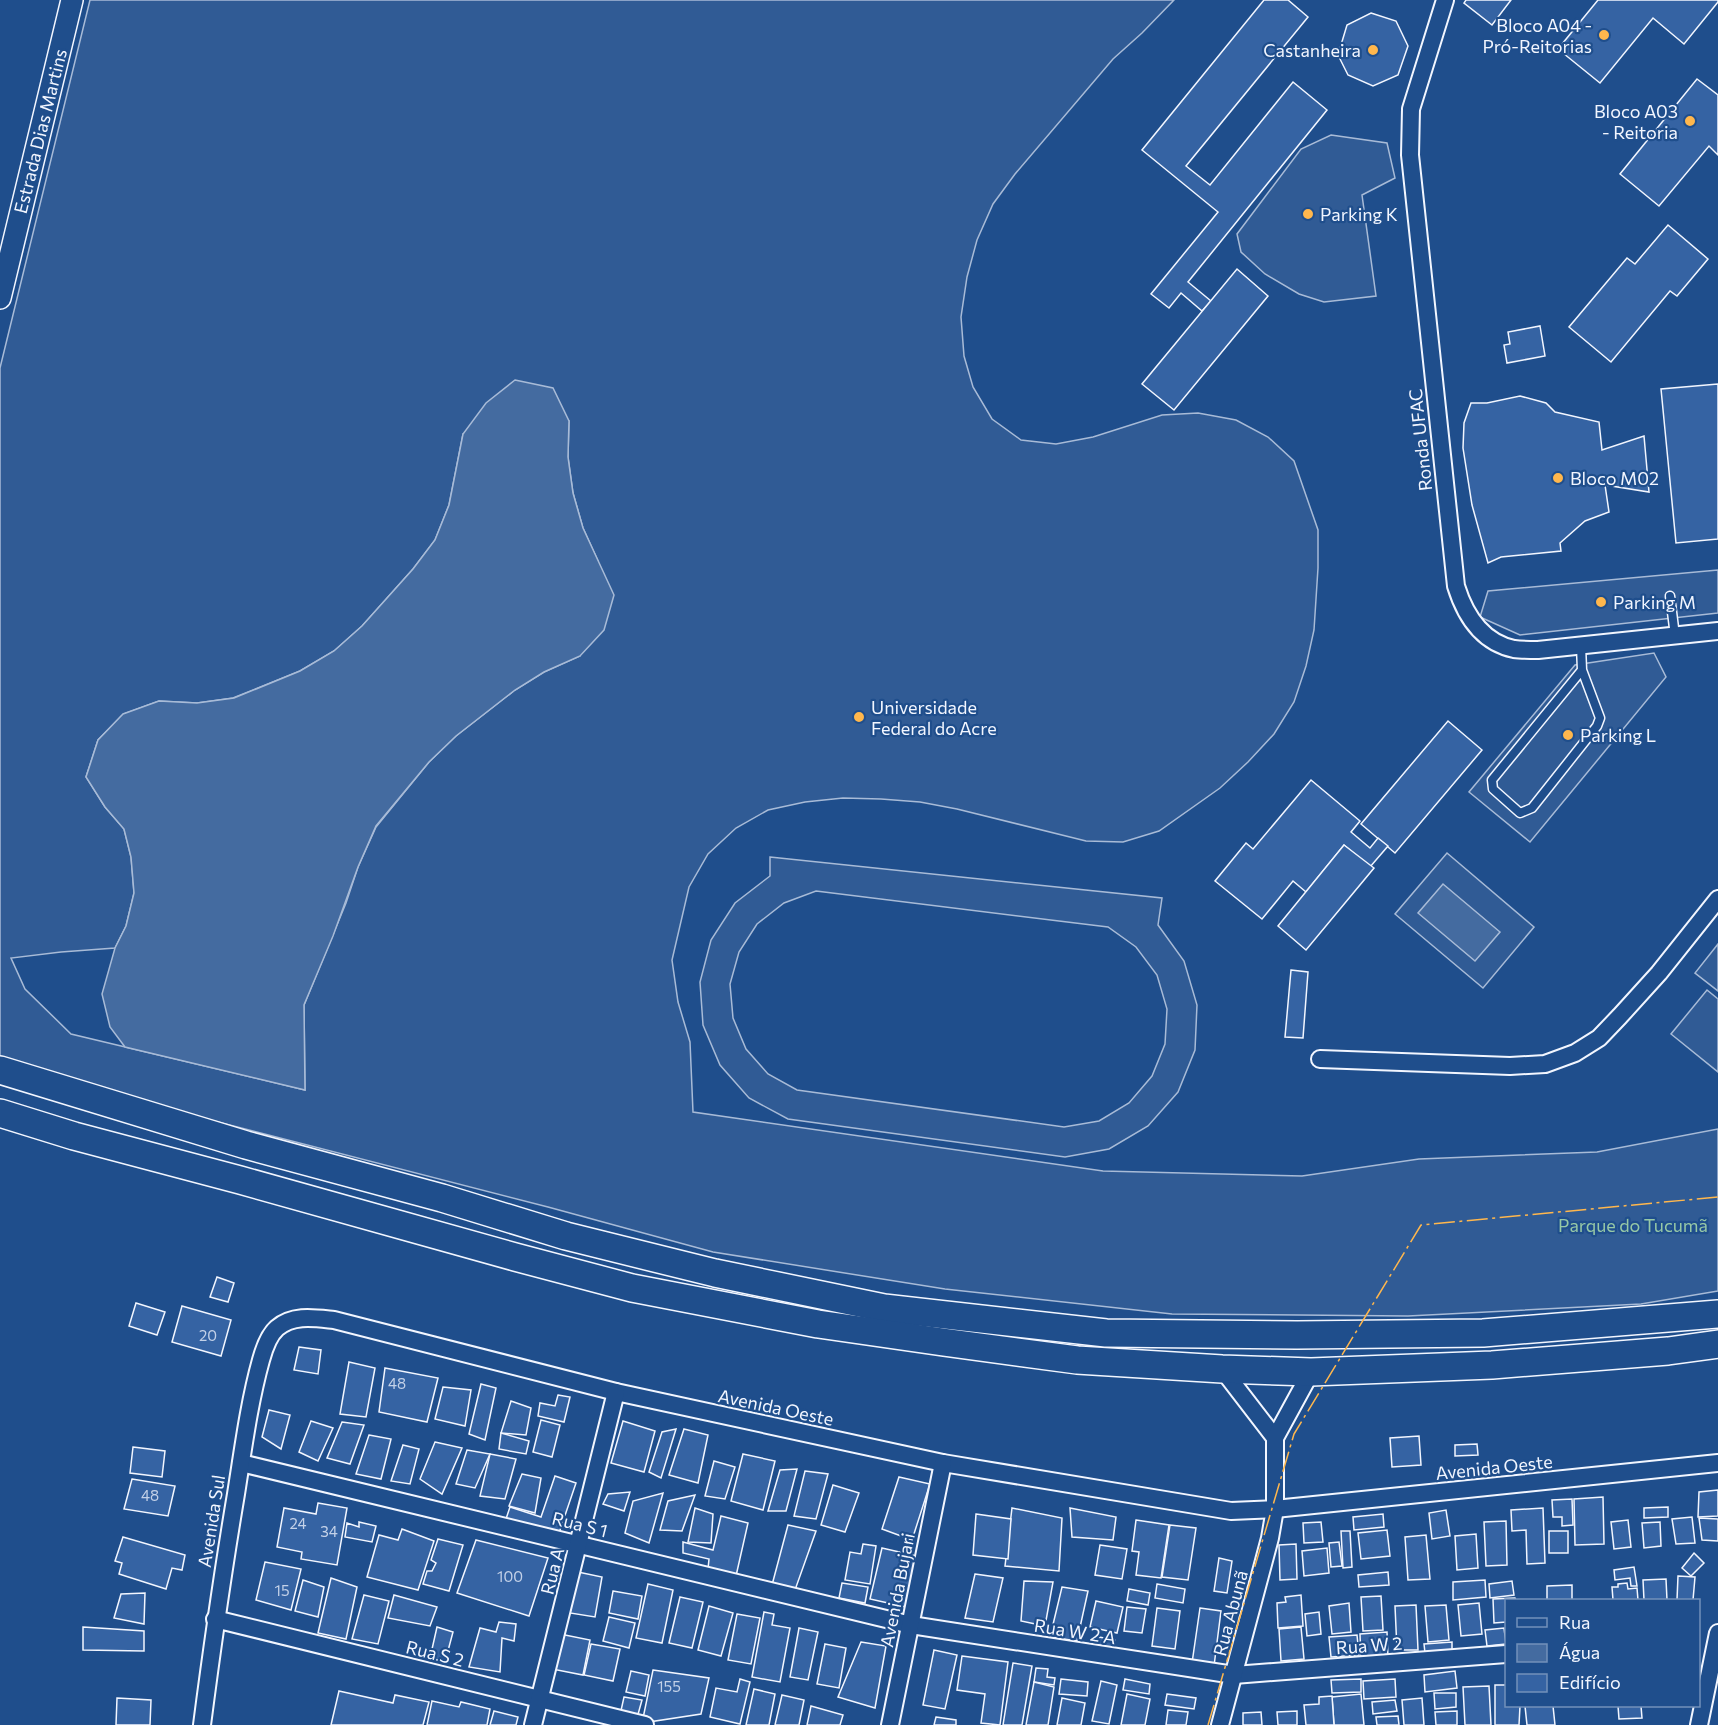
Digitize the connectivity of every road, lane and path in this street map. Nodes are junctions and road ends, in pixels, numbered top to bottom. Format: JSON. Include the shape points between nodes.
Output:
{"nodes":[{"id":1,"x":72,"y":0,"type":"edge"},
{"id":2,"x":1445,"y":0,"type":"edge"},
{"id":3,"x":0,"y":297,"type":"edge"},
{"id":4,"x":1670,"y":596,"type":"dead end"},
{"id":5,"x":1718,"y":631,"type":"edge"},
{"id":6,"x":1675,"y":636,"type":"junction"},
{"id":7,"x":1581,"y":646,"type":"junction"},
{"id":8,"x":1582,"y":670,"type":"junction"},
{"id":9,"x":1718,"y":899,"type":"edge"},
{"id":10,"x":1320,"y":1059,"type":"dead end"},
{"id":11,"x":0,"y":1070,"type":"edge"},
{"id":12,"x":87,"y":1096,"type":"junction"},
{"id":13,"x":0,"y":1113,"type":"edge"},
{"id":14,"x":74,"y":1136,"type":"junction"},
{"id":15,"x":1718,"y":1314,"type":"edge"},
{"id":16,"x":277,"y":1328,"type":"joint"},
{"id":17,"x":1718,"y":1344,"type":"edge"},
{"id":18,"x":1222,"y":1369,"type":"junction"},
{"id":19,"x":1311,"y":1372,"type":"junction"},
{"id":20,"x":616,"y":1392,"type":"junction"},
{"id":21,"x":1275,"y":1438,"type":"junction"},
{"id":22,"x":241,"y":1462,"type":"junction"},
{"id":23,"x":942,"y":1463,"type":"junction"},
{"id":24,"x":1718,"y":1463,"type":"edge"},
{"id":25,"x":1275,"y":1509,"type":"junction"},
{"id":26,"x":579,"y":1544,"type":"junction"},
{"id":27,"x":215,"y":1619,"type":"junction"},
{"id":28,"x":911,"y":1625,"type":"junction"},
{"id":29,"x":1717,"y":1636,"type":"edge"},
{"id":30,"x":1700,"y":1640,"type":"edge"},
{"id":31,"x":1505,"y":1654,"type":"edge"},
{"id":32,"x":1234,"y":1675,"type":"junction"},
{"id":33,"x":540,"y":1699,"type":"junction"},
{"id":34,"x":202,"y":1725,"type":"edge"},
{"id":35,"x":533,"y":1725,"type":"edge"},
{"id":36,"x":645,"y":1725,"type":"edge"},
{"id":37,"x":890,"y":1725,"type":"edge"},
{"id":38,"x":1220,"y":1725,"type":"edge"},
{"id":39,"x":1699,"y":1725,"type":"edge"}],
"edges":[{"from":1,"to":3,"type":"street","name":"Estrada Dias Martins"},
{"from":2,"to":7,"type":"street","name":"Ronda UFAC","via":[[1411,109],[1410,155],[1456,586],[1463,609],[1492,641],[1514,649]]},
{"from":4,"to":6,"type":"lane"},
{"from":5,"to":6,"type":"street","name":"Ronda UFAC"},
{"from":6,"to":7,"type":"street","name":"Ronda UFAC"},
{"from":7,"to":8,"type":"lane"},
{"from":8,"to":8,"type":"lane","via":[[1492,780],[1493,789],[1520,813],[1532,808],[1597,726],[1600,718]]},
{"from":9,"to":10,"type":"street","via":[[1620,1017],[1599,1038],[1575,1053],[1545,1064],[1510,1066]]},
{"from":11,"to":12,"type":"main road"},
{"from":12,"to":14,"type":"main road","via":[[89,1116]]},
{"from":12,"to":15,"type":"main road","via":[[566,1236],[715,1274],[884,1308],[1106,1332],[1286,1335],[1483,1333]]},
{"from":13,"to":14,"type":"main road"},
{"from":14,"to":18,"type":"main road","via":[[632,1288],[818,1324],[943,1342],[1077,1360]]},
{"from":16,"to":20,"type":"street","name":"Avenida Oeste","via":[[302,1317],[334,1320]]},
{"from":16,"to":22,"type":"street","name":"Avenida Sul","via":[[261,1359]]},
{"from":17,"to":19,"type":"main road","via":[[1492,1365]]},
{"from":18,"to":19,"type":"main road"},
{"from":18,"to":21,"type":"street"},
{"from":19,"to":21,"type":"street"},
{"from":20,"to":23,"type":"street","name":"Avenida Oeste"},
{"from":20,"to":26,"type":"street","name":"Rua A"},
{"from":21,"to":25,"type":"street"},
{"from":22,"to":26,"type":"street","name":"Rua S 1"},
{"from":22,"to":27,"type":"street","name":"Avenida Sul"},
{"from":23,"to":25,"type":"street","name":"Avenida Oeste","via":[[1231,1510]]},
{"from":23,"to":28,"type":"street","name":"Avenida Bujari"},
{"from":24,"to":25,"type":"street","name":"Avenida Oeste"},
{"from":25,"to":32,"type":"street","name":"Rua Abunã"},
{"from":26,"to":28,"type":"street","name":"Rua S 1"},
{"from":26,"to":33,"type":"street","name":"Rua A"},
{"from":27,"to":33,"type":"street","name":"Rua S 2"},
{"from":27,"to":34,"type":"street","name":"Avenida Sul"},
{"from":28,"to":32,"type":"street","name":"Rua W 2 A"},
{"from":28,"to":37,"type":"street","name":"Avenida Bujari"},
{"from":29,"to":30,"type":"street"},
{"from":29,"to":39,"type":"street"},
{"from":31,"to":32,"type":"street","name":"Rua W 2"},
{"from":32,"to":38,"type":"street","name":"Rua Abunã"},
{"from":33,"to":35,"type":"street","name":"Rua A"},
{"from":33,"to":36,"type":"street","name":"Rua S 2"}]}
